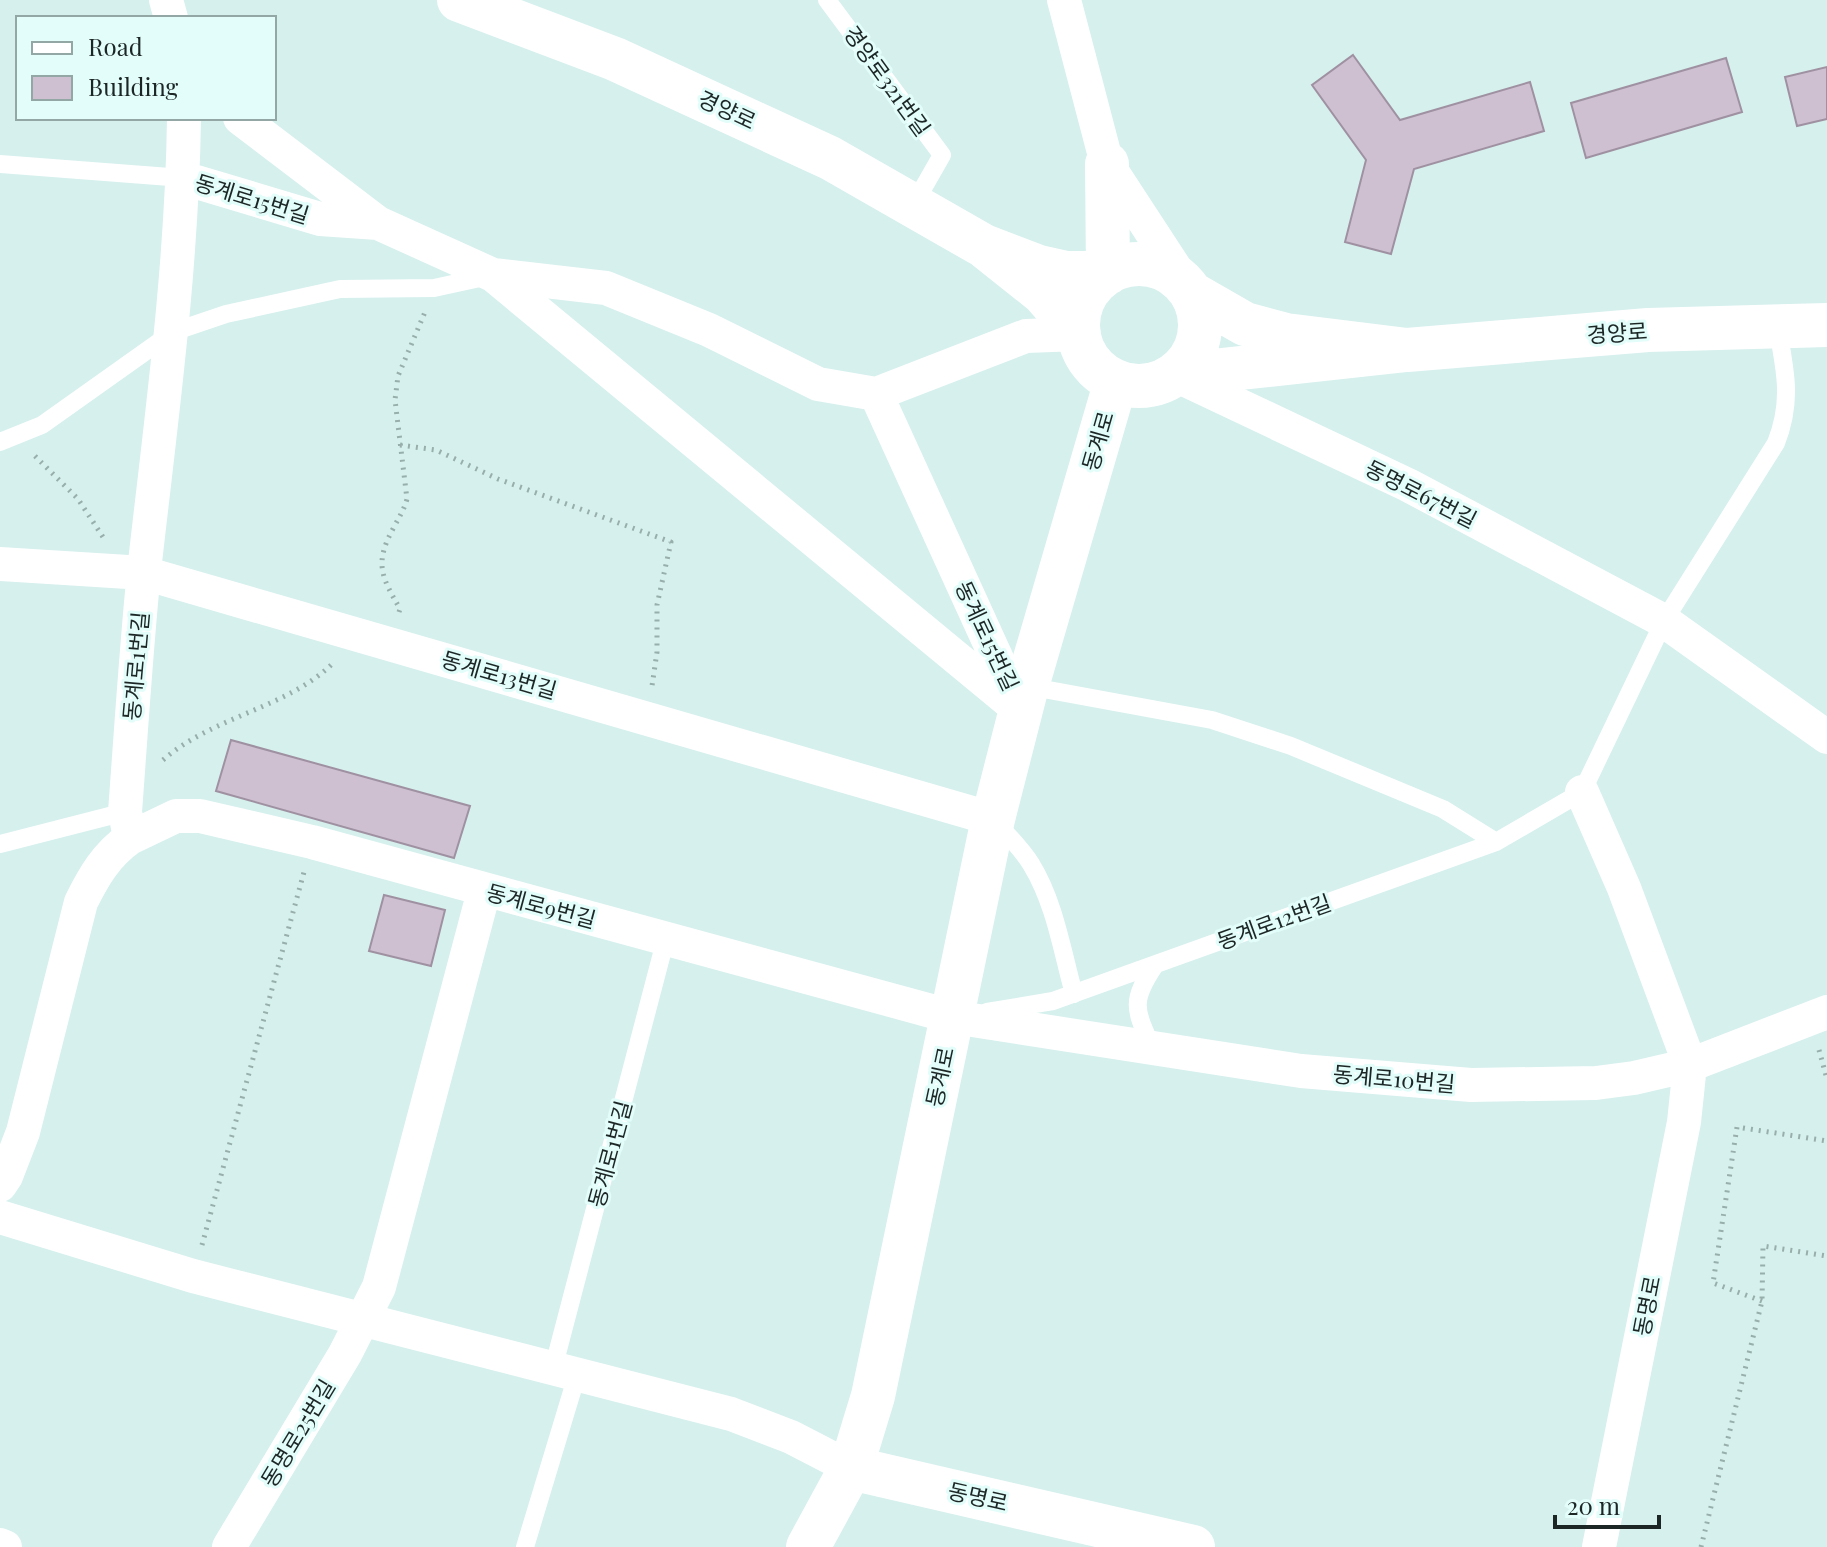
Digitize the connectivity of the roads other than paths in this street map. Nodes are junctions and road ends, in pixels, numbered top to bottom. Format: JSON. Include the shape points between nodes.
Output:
{"nodes":[{"id":1,"x":459,"y":0,"type":"edge"},
{"id":2,"x":827,"y":0,"type":"edge"},
{"id":3,"x":1064,"y":0,"type":"edge"},
{"id":4,"x":184,"y":120,"type":"edge"},
{"id":5,"x":243,"y":120,"type":"edge"},
{"id":6,"x":0,"y":164,"type":"edge"},
{"id":7,"x":1107,"y":164,"type":"junction"},
{"id":8,"x":183,"y":178,"type":"junction"},
{"id":9,"x":914,"y":204,"type":"junction"},
{"id":10,"x":378,"y":223,"type":"junction"},
{"id":11,"x":984,"y":246,"type":"junction"},
{"id":12,"x":1108,"y":273,"type":"junction"},
{"id":13,"x":493,"y":275,"type":"junction"},
{"id":14,"x":1188,"y":289,"type":"junction"},
{"id":15,"x":1777,"y":325,"type":"junction"},
{"id":16,"x":1827,"y":325,"type":"edge"},
{"id":17,"x":173,"y":332,"type":"junction"},
{"id":18,"x":1079,"y":334,"type":"junction"},
{"id":19,"x":1407,"y":350,"type":"junction"},
{"id":20,"x":1175,"y":375,"type":"junction"},
{"id":21,"x":1116,"y":381,"type":"junction"},
{"id":22,"x":876,"y":394,"type":"junction"},
{"id":23,"x":9,"y":439,"type":"edge"},
{"id":24,"x":0,"y":564,"type":"edge"},
{"id":25,"x":134,"y":572,"type":"junction"},
{"id":26,"x":1664,"y":621,"type":"junction"},
{"id":27,"x":1024,"y":699,"type":"junction"},
{"id":28,"x":1827,"y":737,"type":"edge"},
{"id":29,"x":1582,"y":792,"type":"junction"},
{"id":30,"x":993,"y":819,"type":"junction"},
{"id":31,"x":127,"y":825,"type":"junction"},
{"id":32,"x":1496,"y":842,"type":"junction"},
{"id":33,"x":0,"y":844,"type":"edge"},
{"id":34,"x":484,"y":891,"type":"junction"},
{"id":35,"x":666,"y":938,"type":"junction"},
{"id":36,"x":1155,"y":965,"type":"junction"},
{"id":37,"x":1074,"y":994,"type":"junction"},
{"id":38,"x":1827,"y":1012,"type":"edge"},
{"id":39,"x":953,"y":1017,"type":"junction"},
{"id":40,"x":1152,"y":1048,"type":"junction"},
{"id":41,"x":1690,"y":1065,"type":"junction"},
{"id":42,"x":0,"y":1185,"type":"edge"},
{"id":43,"x":0,"y":1217,"type":"edge"},
{"id":44,"x":365,"y":1319,"type":"junction"},
{"id":45,"x":565,"y":1372,"type":"junction"},
{"id":46,"x":851,"y":1468,"type":"junction"},
{"id":47,"x":229,"y":1547,"type":"edge"},
{"id":48,"x":525,"y":1547,"type":"edge"},
{"id":49,"x":808,"y":1547,"type":"edge"},
{"id":50,"x":1193,"y":1547,"type":"edge"},
{"id":51,"x":1599,"y":1547,"type":"edge"}],
"edges":[{"from":1,"to":9,"type":"street","name":"경양로","via":[[615,59],[830,158]]},
{"from":2,"to":9,"type":"lane","name":"경양로321번길","via":[[942,155]]},
{"from":3,"to":7,"type":"street"},
{"from":4,"to":8,"type":"street","name":"동계로1번길"},
{"from":5,"to":10,"type":"street"},
{"from":6,"to":8,"type":"lane","name":"동계로15번길"},
{"from":7,"to":12,"type":"street"},
{"from":7,"to":14,"type":"street"},
{"from":8,"to":10,"type":"street","name":"동계로15번길","via":[[320,219]]},
{"from":8,"to":17,"type":"street","name":"동계로1번길"},
{"from":9,"to":11,"type":"street","name":"경양로"},
{"from":10,"to":13,"type":"street","name":"동계로15번길"},
{"from":11,"to":12,"type":"street","name":"경양로","via":[[1066,273]]},
{"from":11,"to":18,"type":"street","via":[[1043,293]]},
{"from":12,"to":14,"type":"street","name":"경양로","via":[[1141,264],[1165,270]]},
{"from":12,"to":18,"type":"street","via":[[1084,299]]},
{"from":13,"to":17,"type":"lane","name":"동계로15번길","via":[[434,288],[340,289],[226,314]]},
{"from":13,"to":22,"type":"street","name":"동계로15번길","via":[[606,288],[709,330],[818,384]]},
{"from":13,"to":27,"type":"street","name":"동계로15번길"},
{"from":14,"to":19,"type":"street","name":"경양로","via":[[1245,324],[1286,335]]},
{"from":14,"to":20,"type":"street","via":[[1199,310],[1199,337],[1188,362]]},
{"from":15,"to":16,"type":"street","name":"경양로"},
{"from":15,"to":19,"type":"street","name":"경양로"},
{"from":15,"to":26,"type":"lane","via":[[1787,390],[1776,443]]},
{"from":17,"to":23,"type":"lane","via":[[42,425]]},
{"from":17,"to":25,"type":"street","name":"동계로1번길"},
{"from":18,"to":21,"type":"street","via":[[1095,368]]},
{"from":18,"to":22,"type":"street","via":[[1026,336]]},
{"from":19,"to":20,"type":"street","name":"경양로"},
{"from":20,"to":21,"type":"street","name":"경양로","via":[[1146,386]]},
{"from":20,"to":26,"type":"street","name":"동명로67번길","via":[[1408,485]]},
{"from":21,"to":27,"type":"street","name":"동계로"},
{"from":22,"to":27,"type":"street","name":"동계로15번길"},
{"from":24,"to":25,"type":"street","name":"동계로13번길"},
{"from":25,"to":30,"type":"street","name":"동계로13번길"},
{"from":25,"to":31,"type":"street","name":"동계로1번길"},
{"from":26,"to":28,"type":"street","name":"동명로67번길"},
{"from":26,"to":29,"type":"lane"},
{"from":27,"to":30,"type":"street","name":"동계로"},
{"from":27,"to":32,"type":"lane","via":[[1212,720],[1291,746],[1443,809]]},
{"from":29,"to":32,"type":"lane","name":"동계로12번길"},
{"from":29,"to":41,"type":"street"},
{"from":30,"to":37,"type":"lane","via":[[1042,884]]},
{"from":30,"to":39,"type":"street","name":"동계로"},
{"from":31,"to":33,"type":"lane"},
{"from":31,"to":34,"type":"street","name":"동계로9번길","via":[[200,816]]},
{"from":31,"to":42,"type":"street","via":[[81,902],[23,1132]]},
{"from":32,"to":36,"type":"lane","name":"동계로12번길"},
{"from":34,"to":35,"type":"street","name":"동계로9번길"},
{"from":34,"to":44,"type":"street","via":[[379,1287]]},
{"from":35,"to":39,"type":"street","name":"동계로9번길"},
{"from":35,"to":45,"type":"lane","name":"동계로1번길"},
{"from":36,"to":37,"type":"lane","name":"동계로12번길"},
{"from":36,"to":40,"type":"lane","via":[[1136,1002]]},
{"from":37,"to":39,"type":"lane","name":"동계로12번길"},
{"from":38,"to":41,"type":"street","name":"동계로10번길"},
{"from":39,"to":40,"type":"street","name":"동계로10번길"},
{"from":39,"to":46,"type":"street","name":"동계로","via":[[873,1396]]},
{"from":40,"to":41,"type":"street","name":"동계로10번길","via":[[1301,1071],[1471,1085],[1596,1083]]},
{"from":41,"to":51,"type":"street","name":"동명로","via":[[1684,1122]]},
{"from":43,"to":44,"type":"street","via":[[193,1276]]},
{"from":44,"to":45,"type":"street"},
{"from":44,"to":47,"type":"street","name":"동명로25번길"},
{"from":45,"to":46,"type":"street","via":[[731,1414]]},
{"from":45,"to":48,"type":"lane"},
{"from":46,"to":49,"type":"street"},
{"from":46,"to":50,"type":"street","name":"동명로"}]}
